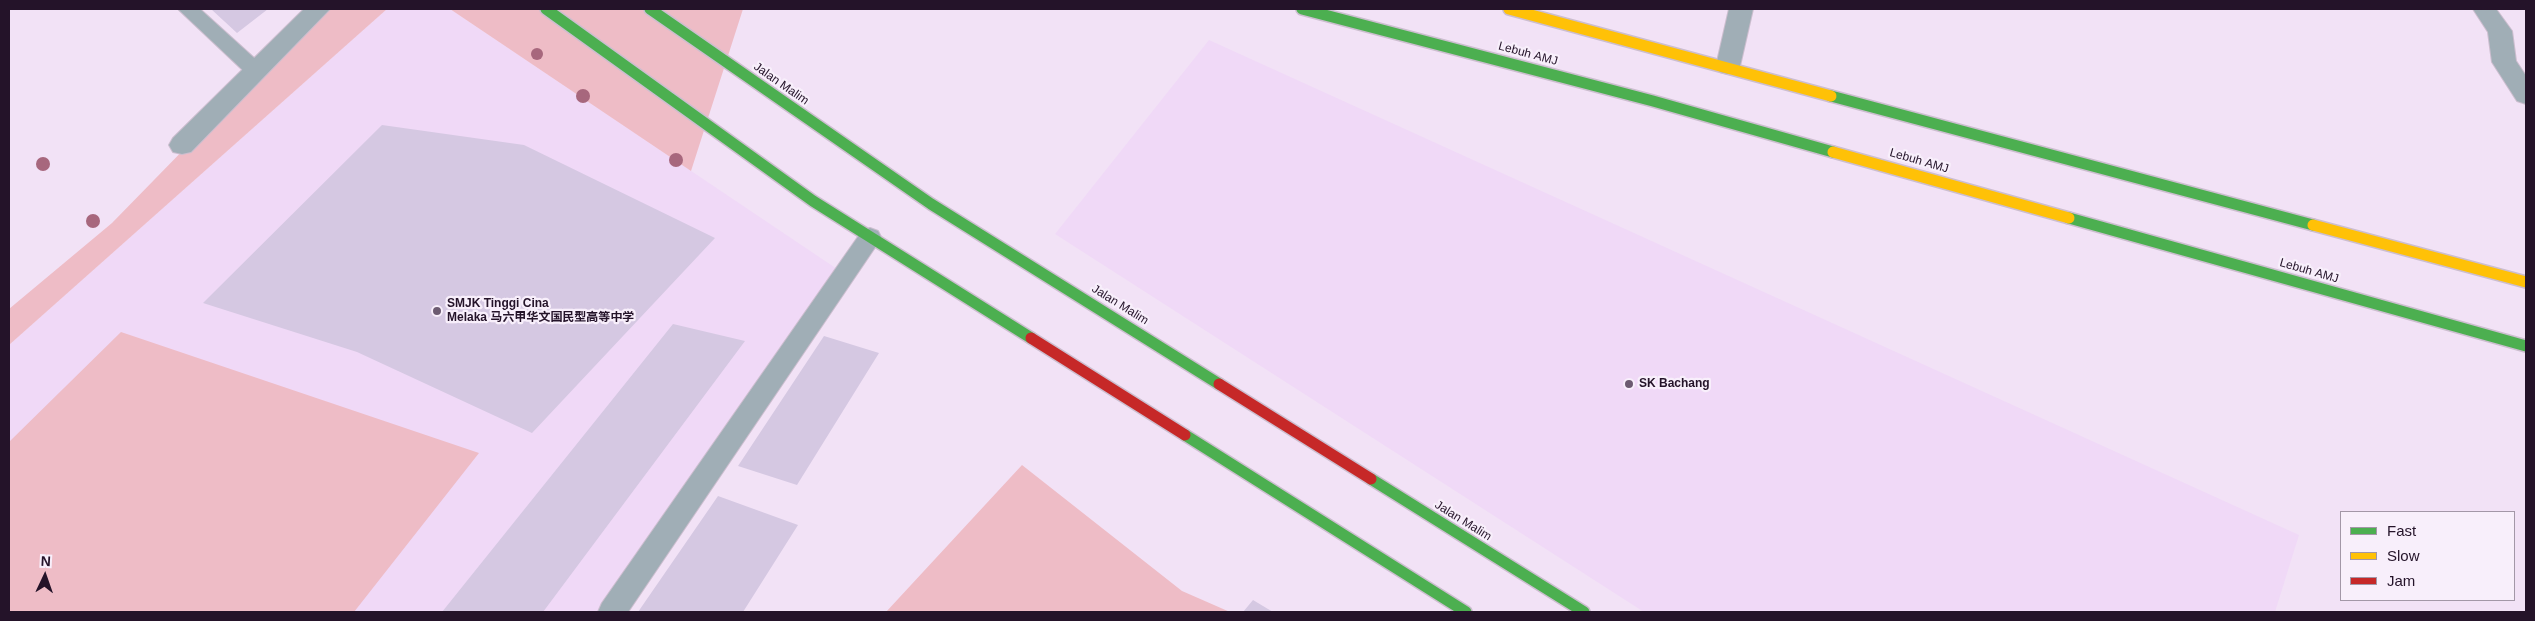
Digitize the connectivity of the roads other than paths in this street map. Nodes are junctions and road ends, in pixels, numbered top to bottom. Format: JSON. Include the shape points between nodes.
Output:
{"nodes":[{"id":1,"x":188,"y":9,"type":"edge"},
{"id":2,"x":318,"y":9,"type":"edge"},
{"id":3,"x":546,"y":9,"type":"edge"},
{"id":4,"x":650,"y":9,"type":"edge"},
{"id":5,"x":1302,"y":9,"type":"edge"},
{"id":6,"x":1509,"y":9,"type":"edge"},
{"id":7,"x":1741,"y":9,"type":"edge"},
{"id":8,"x":2484,"y":9,"type":"edge"},
{"id":9,"x":1728,"y":66,"type":"junction"},
{"id":10,"x":256,"y":71,"type":"junction"},
{"id":11,"x":2526,"y":95,"type":"edge"},
{"id":12,"x":182,"y":145,"type":"dead end"},
{"id":13,"x":870,"y":237,"type":"junction"},
{"id":14,"x":2526,"y":282,"type":"edge"},
{"id":15,"x":2526,"y":346,"type":"edge"},
{"id":16,"x":612,"y":612,"type":"edge"},
{"id":17,"x":1466,"y":612,"type":"edge"},
{"id":18,"x":1584,"y":612,"type":"edge"}],
"edges":[{"from":1,"to":10,"type":"lane"},
{"from":2,"to":10,"type":"street"},
{"from":3,"to":13,"type":"main road","via":[[814,201]]},
{"from":4,"to":18,"type":"main road","name":"Jalan Malim","via":[[931,204]]},
{"from":5,"to":15,"type":"main road","name":"Lebuh AMJ","via":[[1653,101]]},
{"from":6,"to":9,"type":"main road"},
{"from":7,"to":9,"type":"street"},
{"from":8,"to":11,"type":"street","via":[[2500,31],[2504,62]]},
{"from":9,"to":14,"type":"main road"},
{"from":10,"to":12,"type":"street"},
{"from":13,"to":16,"type":"lane"},
{"from":13,"to":17,"type":"main road"}]}
